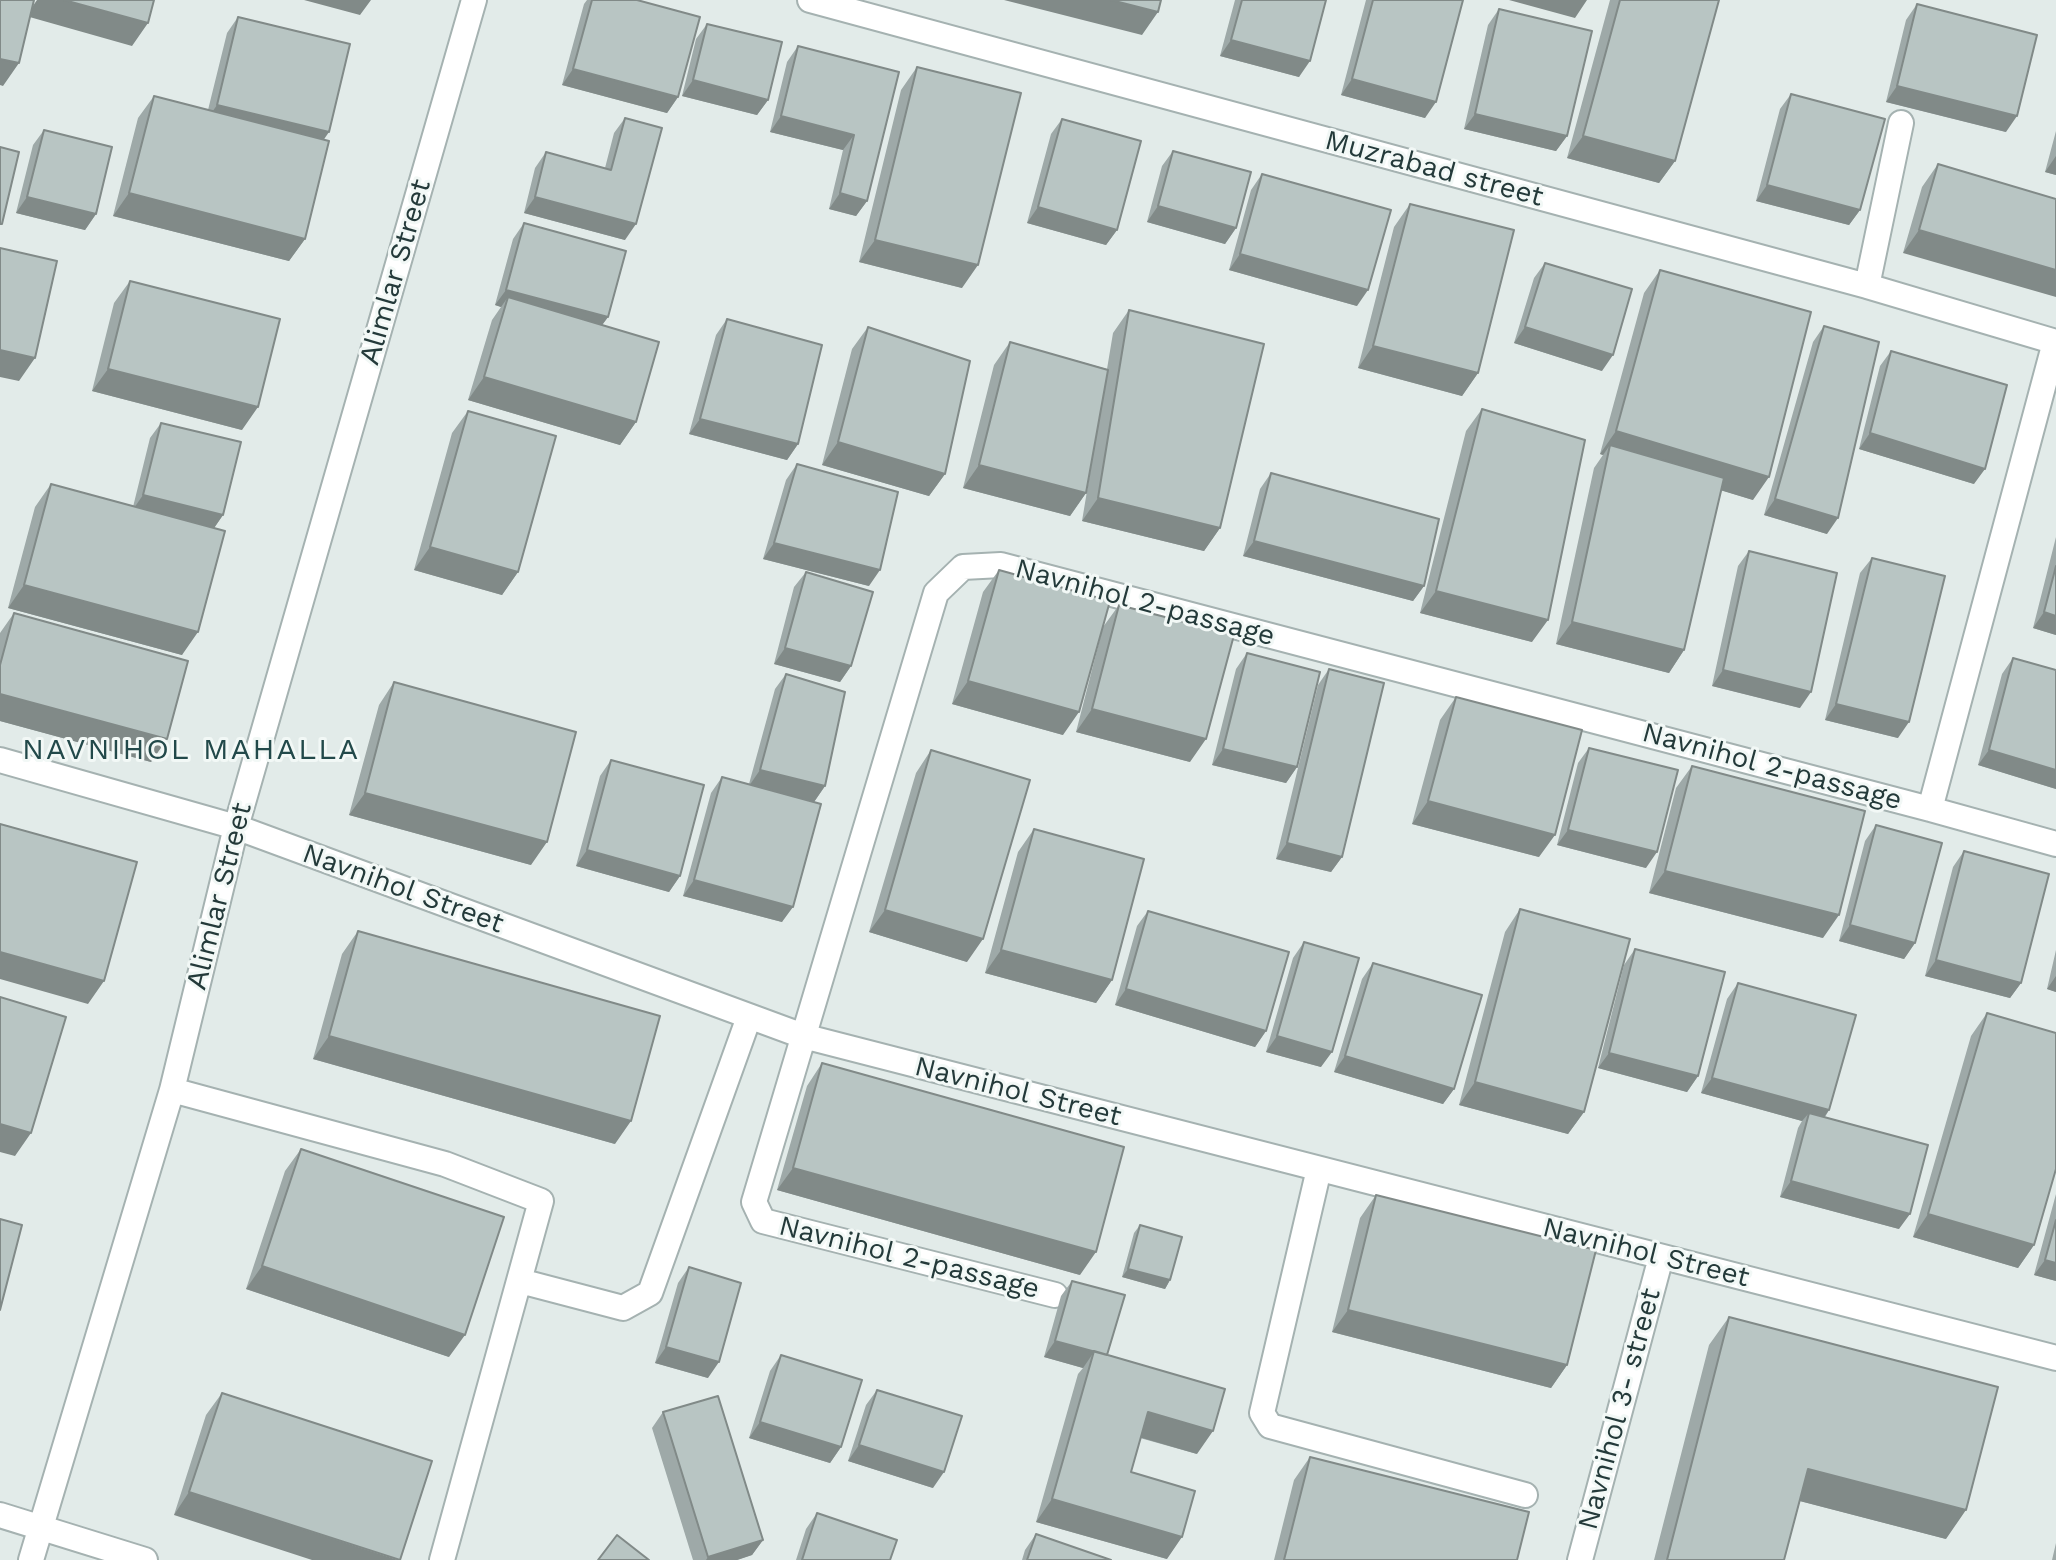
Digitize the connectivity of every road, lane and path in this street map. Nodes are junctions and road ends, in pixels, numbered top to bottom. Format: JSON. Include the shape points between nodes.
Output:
{"nodes":[{"id":1,"x":474,"y":0,"type":"edge"},
{"id":2,"x":810,"y":0,"type":"edge"},
{"id":3,"x":1901,"y":123,"type":"dead end"},
{"id":4,"x":1867,"y":286,"type":"junction"},
{"id":5,"x":2056,"y":342,"type":"edge"},
{"id":6,"x":0,"y":760,"type":"edge"},
{"id":7,"x":1930,"y":809,"type":"junction"},
{"id":8,"x":236,"y":827,"type":"junction"},
{"id":9,"x":2056,"y":844,"type":"edge"},
{"id":10,"x":749,"y":1017,"type":"junction"},
{"id":11,"x":803,"y":1036,"type":"junction"},
{"id":12,"x":172,"y":1090,"type":"junction"},
{"id":13,"x":1319,"y":1169,"type":"junction"},
{"id":14,"x":1661,"y":1257,"type":"junction"},
{"id":15,"x":520,"y":1281,"type":"junction"},
{"id":16,"x":1055,"y":1295,"type":"dead end"},
{"id":17,"x":2056,"y":1358,"type":"edge"},
{"id":18,"x":1525,"y":1495,"type":"dead end"},
{"id":19,"x":0,"y":1515,"type":"edge"},
{"id":20,"x":40,"y":1526,"type":"junction"},
{"id":21,"x":31,"y":1560,"type":"edge"},
{"id":22,"x":145,"y":1560,"type":"edge"},
{"id":23,"x":442,"y":1560,"type":"edge"},
{"id":24,"x":1580,"y":1560,"type":"edge"}],
"edges":[{"from":1,"to":8,"type":"street","name":"Аlimlar Street"},
{"from":2,"to":4,"type":"street","name":"Muzrabad street"},
{"from":3,"to":4,"type":"street"},
{"from":4,"to":5,"type":"street","name":"Muzrabad street"},
{"from":5,"to":7,"type":"street"},
{"from":6,"to":8,"type":"street","name":"Navnihol Street"},
{"from":7,"to":9,"type":"street","name":"Navnihol 2-passage"},
{"from":7,"to":11,"type":"street","name":"Navnihol 2-passage","via":[[1001,565],[963,567],[936,593]]},
{"from":8,"to":10,"type":"street","name":"Navnihol Street"},
{"from":8,"to":12,"type":"street","name":"Аlimlar Street"},
{"from":10,"to":11,"type":"street","name":"Navnihol Street"},
{"from":10,"to":15,"type":"street","via":[[650,1293],[623,1308]]},
{"from":11,"to":13,"type":"street","name":"Navnihol Street"},
{"from":11,"to":16,"type":"street","name":"Navnihol 2-passage","via":[[754,1202],[763,1221]]},
{"from":12,"to":15,"type":"street","via":[[445,1164],[541,1201]]},
{"from":12,"to":20,"type":"street","name":"Аlimlar Street"},
{"from":13,"to":14,"type":"street","name":"Navnihol Street"},
{"from":13,"to":18,"type":"street","via":[[1262,1413],[1270,1426]]},
{"from":14,"to":17,"type":"street","name":"Navnihol Street"},
{"from":14,"to":24,"type":"street","name":"Navnihol 3- street"},
{"from":15,"to":23,"type":"street"},
{"from":19,"to":20,"type":"street"},
{"from":20,"to":21,"type":"street","name":"Аlimlar Street"},
{"from":20,"to":22,"type":"street"}]}
